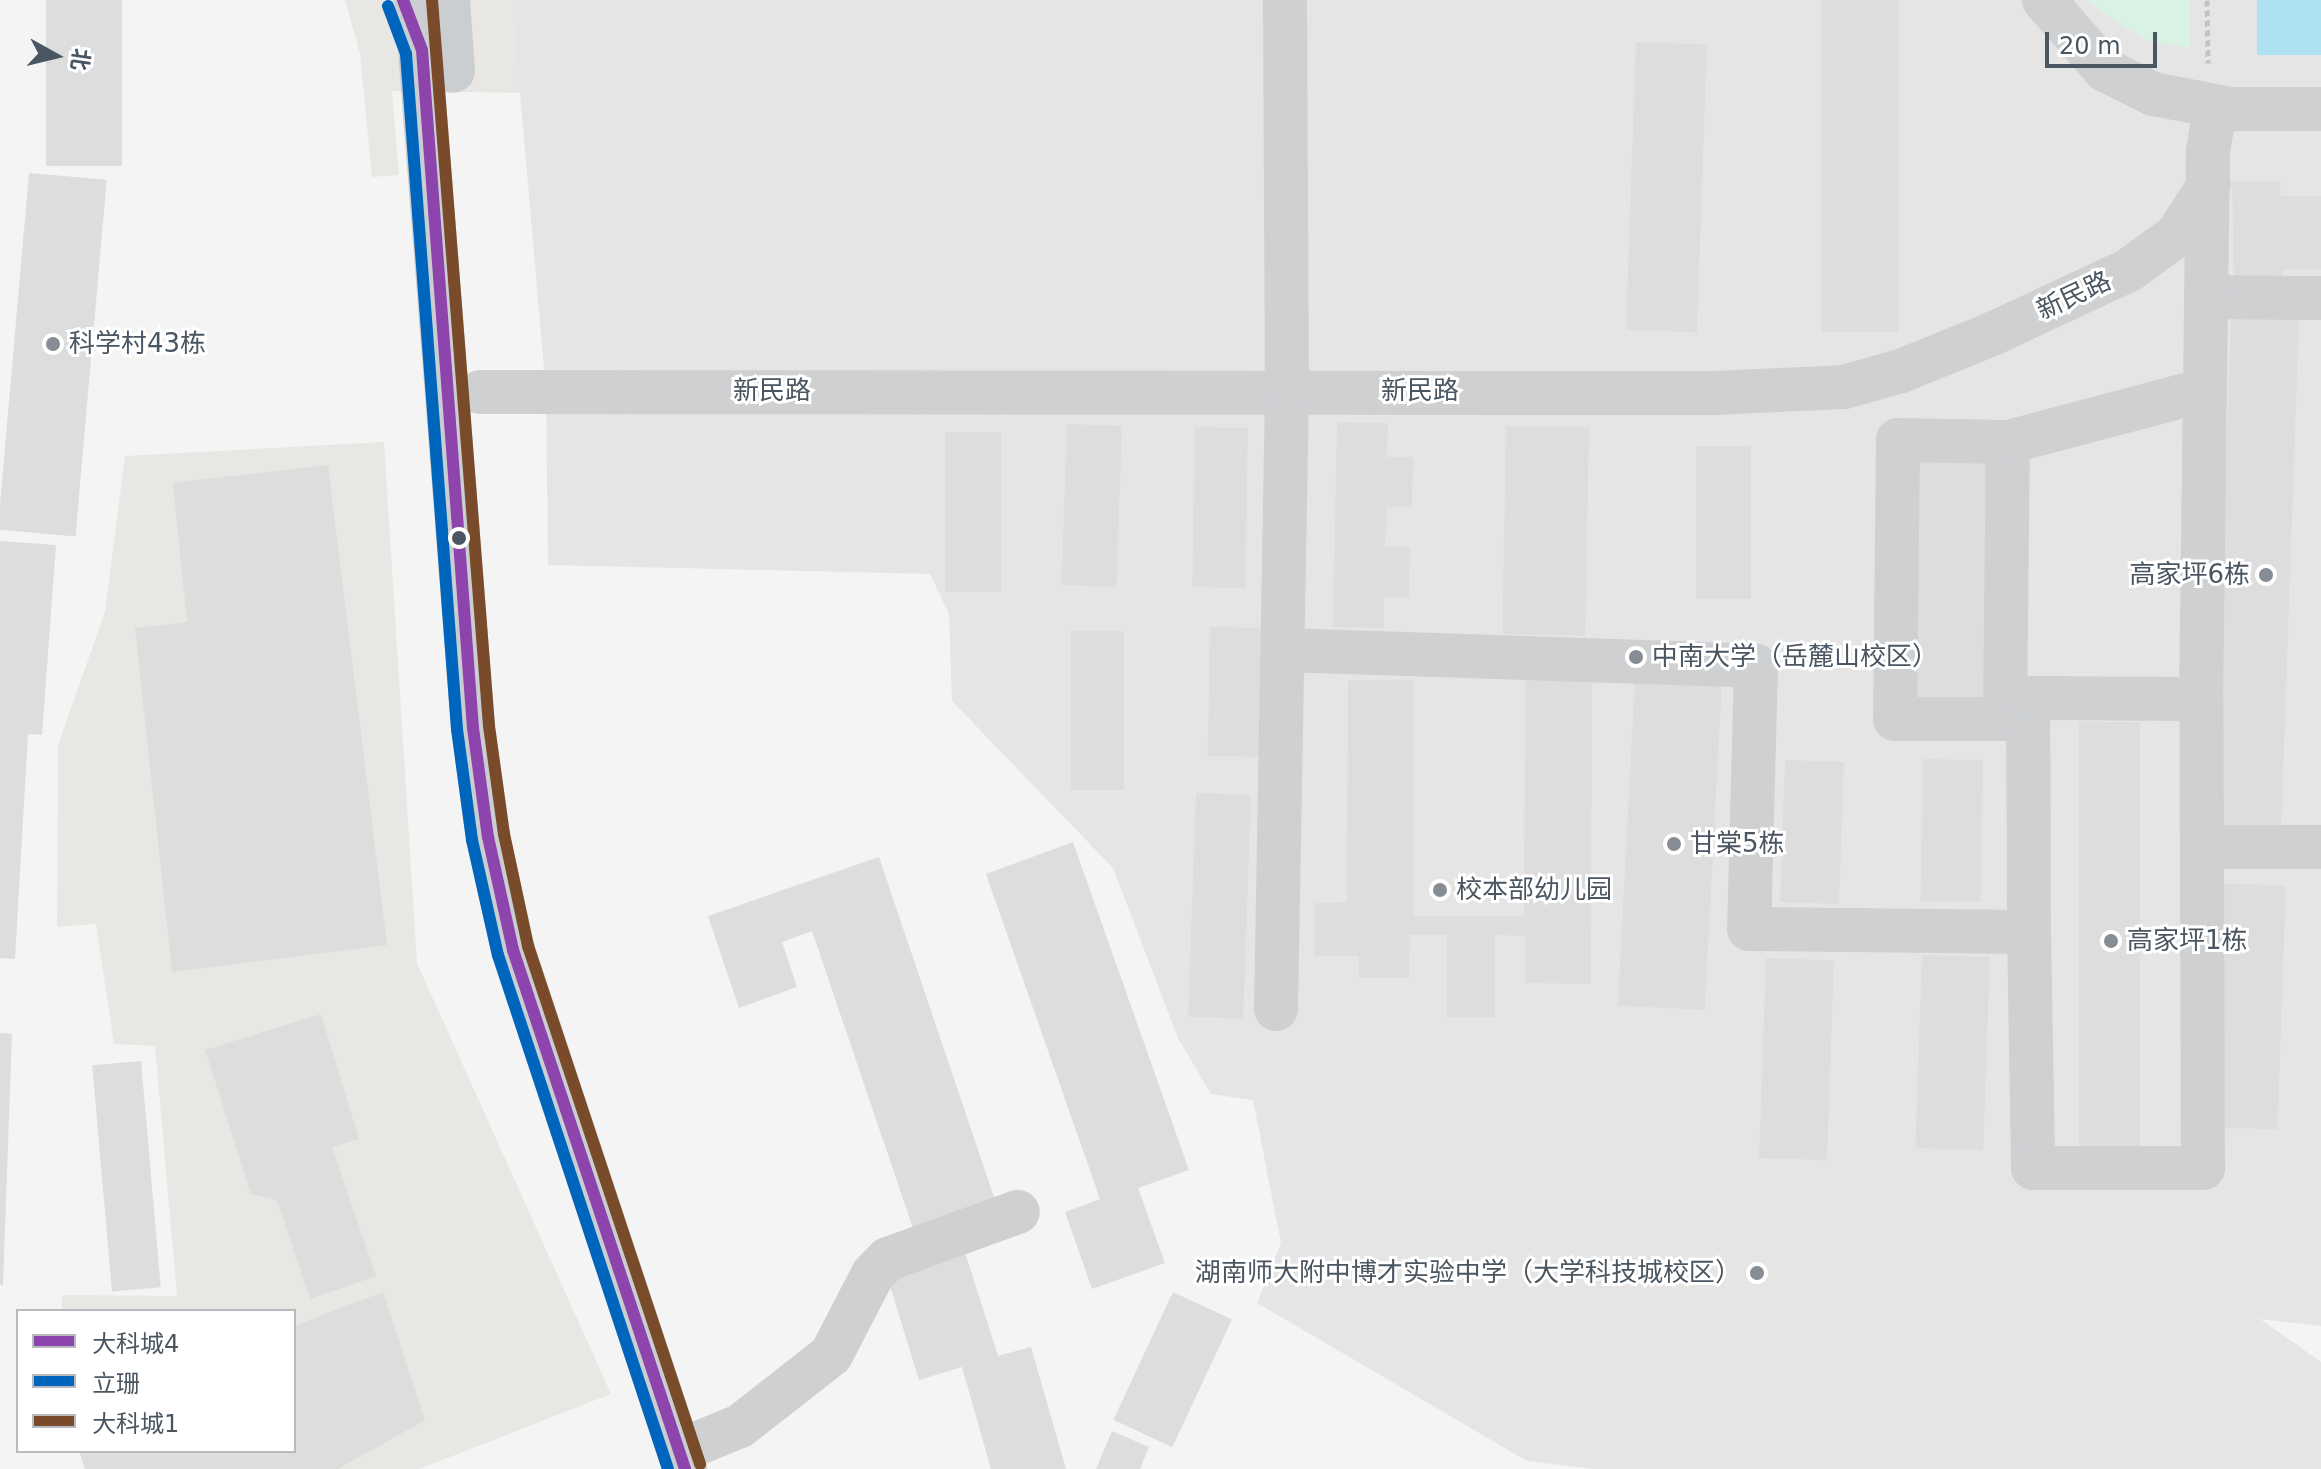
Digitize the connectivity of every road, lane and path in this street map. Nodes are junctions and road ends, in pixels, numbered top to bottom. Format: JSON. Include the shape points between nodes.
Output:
{"nodes":[{"id":1,"x":403,"y":0,"type":"edge"},
{"id":2,"x":416,"y":0,"type":"edge"},
{"id":3,"x":448,"y":0,"type":"edge"},
{"id":4,"x":468,"y":0,"type":"edge"},
{"id":5,"x":1285,"y":0,"type":"edge"},
{"id":6,"x":2044,"y":0,"type":"edge"},
{"id":7,"x":2207,"y":0,"type":"edge"},
{"id":8,"x":436,"y":49,"type":"junction"},
{"id":9,"x":2204,"y":105,"type":"junction"},
{"id":10,"x":2321,"y":109,"type":"edge"},
{"id":11,"x":2208,"y":168,"type":"junction"},
{"id":12,"x":2206,"y":297,"type":"junction"},
{"id":13,"x":2321,"y":298,"type":"edge"},
{"id":14,"x":1287,"y":390,"type":"junction"},
{"id":15,"x":2205,"y":390,"type":"junction"},
{"id":16,"x":480,"y":392,"type":"junction"},
{"id":17,"x":2008,"y":442,"type":"junction"},
{"id":18,"x":1284,"y":650,"type":"junction"},
{"id":19,"x":2201,"y":699,"type":"junction"},
{"id":20,"x":2202,"y":847,"type":"junction"},
{"id":21,"x":2321,"y":847,"type":"edge"},
{"id":22,"x":2029,"y":932,"type":"junction"},
{"id":23,"x":1276,"y":1009,"type":"dead end"},
{"id":24,"x":1018,"y":1212,"type":"dead end"},
{"id":25,"x":693,"y":1458,"type":"edge"}],
"edges":[{"from":1,"to":8,"type":"main road"},
{"from":2,"to":8,"type":"main road"},
{"from":3,"to":8,"type":"main road"},
{"from":4,"to":8,"type":"main road"},
{"from":5,"to":14,"type":"street"},
{"from":6,"to":9,"type":"street","via":[[2105,70]]},
{"from":7,"to":9,"type":"path"},
{"from":8,"to":16,"type":"main road"},
{"from":8,"to":25,"type":"main road","via":[[473,728],[488,837],[513,950]]},
{"from":9,"to":10,"type":"street"},
{"from":9,"to":11,"type":"street","via":[[2200,130]]},
{"from":11,"to":12,"type":"street"},
{"from":11,"to":14,"type":"street","name":"新民路","via":[[2177,235],[2129,270],[1979,340],[1844,387],[1714,393]]},
{"from":12,"to":13,"type":"street"},
{"from":12,"to":15,"type":"street"},
{"from":14,"to":16,"type":"street","name":"新民路"},
{"from":14,"to":18,"type":"street"},
{"from":15,"to":17,"type":"street"},
{"from":15,"to":19,"type":"street"},
{"from":16,"to":25,"type":"main road","via":[[495,665],[528,913],[557,1025]]},
{"from":17,"to":17,"type":"street","via":[[2005,719],[1895,719],[1898,440]]},
{"from":18,"to":22,"type":"street","via":[[1756,666],[1749,929]]},
{"from":18,"to":23,"type":"street"},
{"from":19,"to":20,"type":"street"},
{"from":19,"to":22,"type":"street","via":[[2028,698]]},
{"from":20,"to":21,"type":"street"},
{"from":20,"to":22,"type":"street","via":[[2203,1168],[2033,1168]]},
{"from":24,"to":25,"type":"street","via":[[888,1259],[873,1274],[831,1355],[770,1406]]}]}
